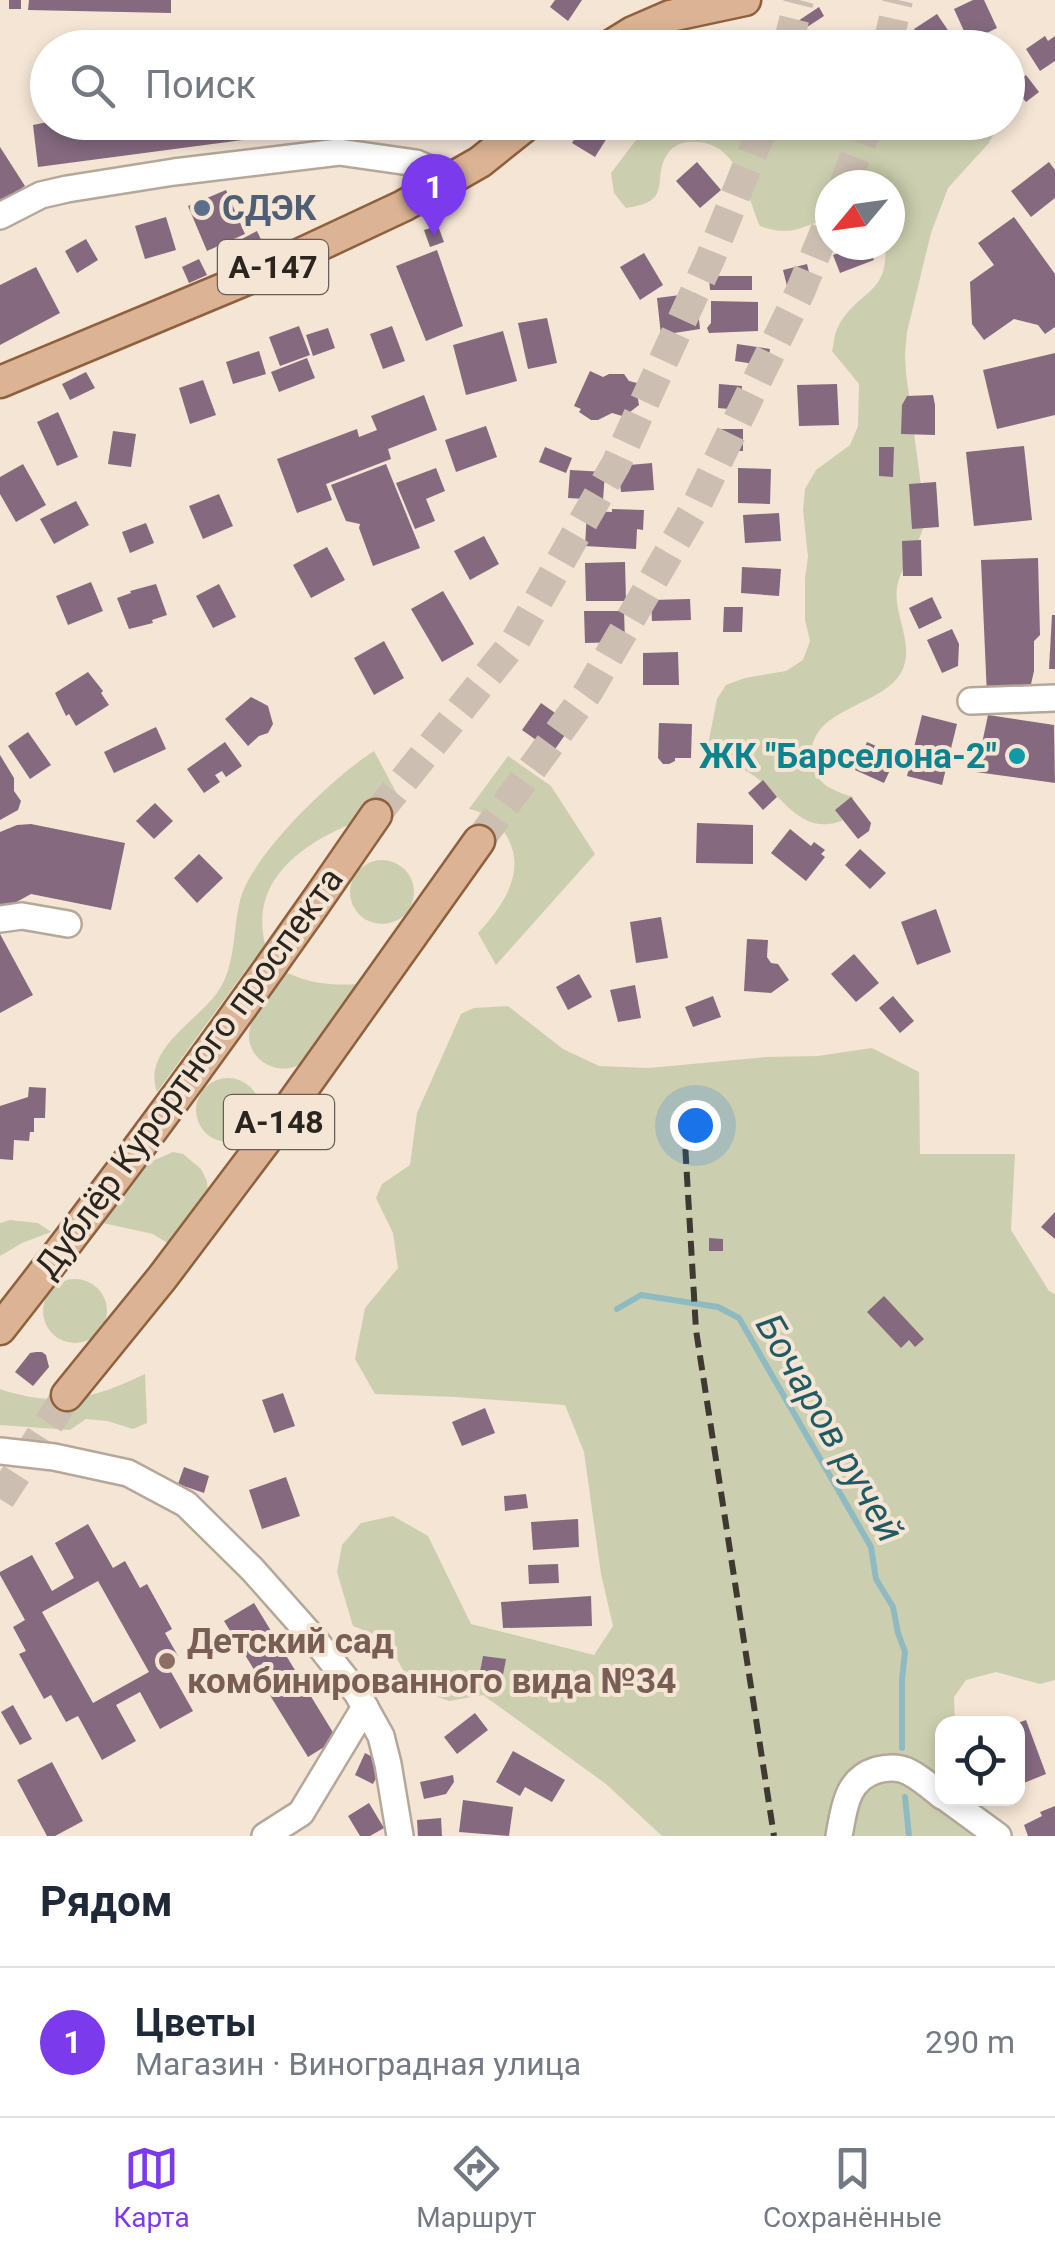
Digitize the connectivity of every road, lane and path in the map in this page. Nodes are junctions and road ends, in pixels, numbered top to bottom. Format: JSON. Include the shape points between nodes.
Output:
{"nodes":[{"id":1,"x":744,"y":0,"type":"edge"},
{"id":2,"x":638,"y":30,"type":"edge"},
{"id":3,"x":509,"y":140,"type":"edge"},
{"id":4,"x":453,"y":179,"type":"junction"},
{"id":5,"x":0,"y":216,"type":"edge"},
{"id":6,"x":0,"y":382,"type":"edge"},
{"id":7,"x":1055,"y":698,"type":"edge"},
{"id":8,"x":971,"y":701,"type":"dead end"},
{"id":9,"x":376,"y":815,"type":"tunnel mouth"},
{"id":10,"x":479,"y":840,"type":"tunnel mouth"},
{"id":11,"x":0,"y":920,"type":"edge"},
{"id":12,"x":68,"y":924,"type":"dead end"},
{"id":13,"x":0,"y":1330,"type":"edge"},
{"id":14,"x":67,"y":1395,"type":"tunnel mouth"},
{"id":15,"x":0,"y":1452,"type":"edge"},
{"id":16,"x":365,"y":1707,"type":"junction"},
{"id":17,"x":935,"y":1791,"type":"edge"},
{"id":18,"x":956,"y":1806,"type":"edge"},
{"id":19,"x":265,"y":1836,"type":"edge"},
{"id":20,"x":400,"y":1836,"type":"edge"},
{"id":21,"x":839,"y":1836,"type":"edge"},
{"id":22,"x":998,"y":1836,"type":"edge"}],
"edges":[{"from":1,"to":2,"type":"main road"},
{"from":3,"to":4,"type":"main road","number":"А-147"},
{"from":4,"to":5,"type":"street","via":[[416,163],[339,152],[67,188]]},
{"from":4,"to":6,"type":"main road","number":"А-147","via":[[247,278]]},
{"from":7,"to":8,"type":"street"},
{"from":9,"to":13,"type":"main road","name":"Дублёр Курортного проспекта","number":"А-148","via":[[134,1156]]},
{"from":10,"to":14,"type":"main road","number":"А-148","via":[[272,1132]]},
{"from":11,"to":12,"type":"street","via":[[22,916]]},
{"from":15,"to":16,"type":"street","via":[[128,1473],[186,1504],[316,1640]]},
{"from":16,"to":19,"type":"street","via":[[301,1813]]},
{"from":16,"to":20,"type":"street","via":[[381,1736]]},
{"from":17,"to":21,"type":"street","via":[[906,1770],[869,1772],[846,1799]]},
{"from":18,"to":22,"type":"street"}]}
